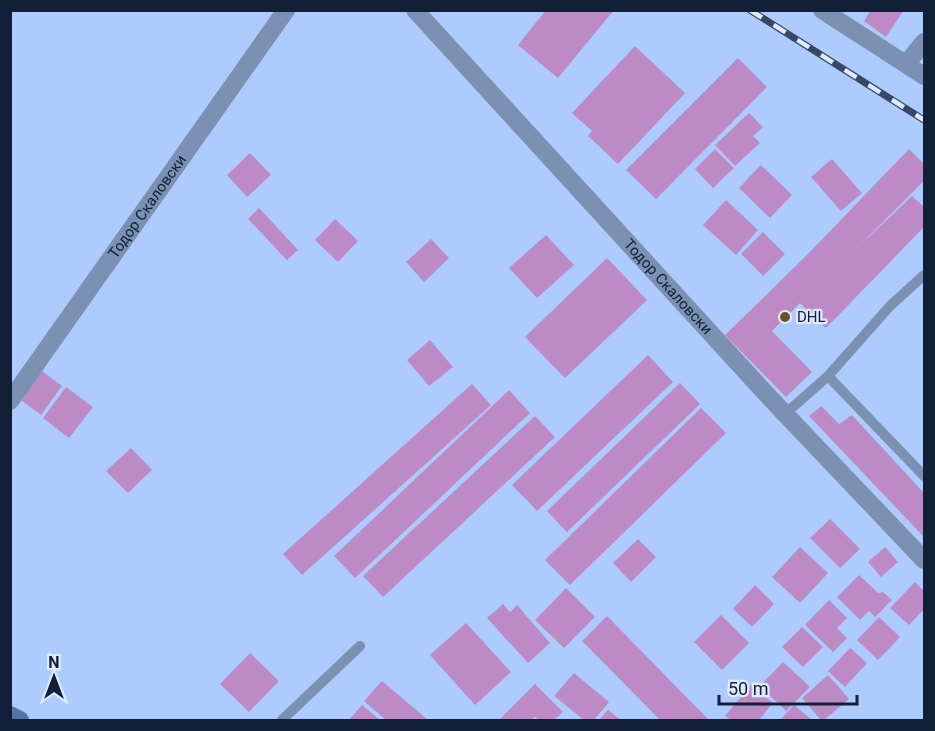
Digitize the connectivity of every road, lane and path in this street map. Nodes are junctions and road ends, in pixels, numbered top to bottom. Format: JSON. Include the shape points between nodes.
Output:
{"nodes":[{"id":1,"x":286,"y":10,"type":"edge"},
{"id":2,"x":415,"y":10,"type":"edge"},
{"id":3,"x":822,"y":10,"type":"edge"},
{"id":4,"x":924,"y":42,"type":"edge"},
{"id":5,"x":906,"y":64,"type":"junction"},
{"id":6,"x":924,"y":76,"type":"edge"},
{"id":7,"x":924,"y":275,"type":"edge"},
{"id":8,"x":828,"y":376,"type":"junction"},
{"id":9,"x":10,"y":401,"type":"edge"},
{"id":10,"x":785,"y":414,"type":"junction"},
{"id":11,"x":924,"y":476,"type":"edge"},
{"id":12,"x":924,"y":560,"type":"edge"},
{"id":13,"x":360,"y":646,"type":"dead end"},
{"id":14,"x":10,"y":715,"type":"edge"},
{"id":15,"x":20,"y":720,"type":"edge"},
{"id":16,"x":282,"y":720,"type":"edge"}],
"edges":[{"from":1,"to":9,"type":"street","name":"Тодор Скаловски"},
{"from":2,"to":10,"type":"street","name":"Тодор Скаловски"},
{"from":3,"to":5,"type":"street"},
{"from":4,"to":5,"type":"street"},
{"from":5,"to":6,"type":"street"},
{"from":7,"to":8,"type":"lane","via":[[890,306]]},
{"from":8,"to":10,"type":"lane"},
{"from":8,"to":11,"type":"lane"},
{"from":10,"to":12,"type":"street","name":"Тодор Скаловски"},
{"from":13,"to":16,"type":"lane"},
{"from":14,"to":15,"type":"main road"}]}
